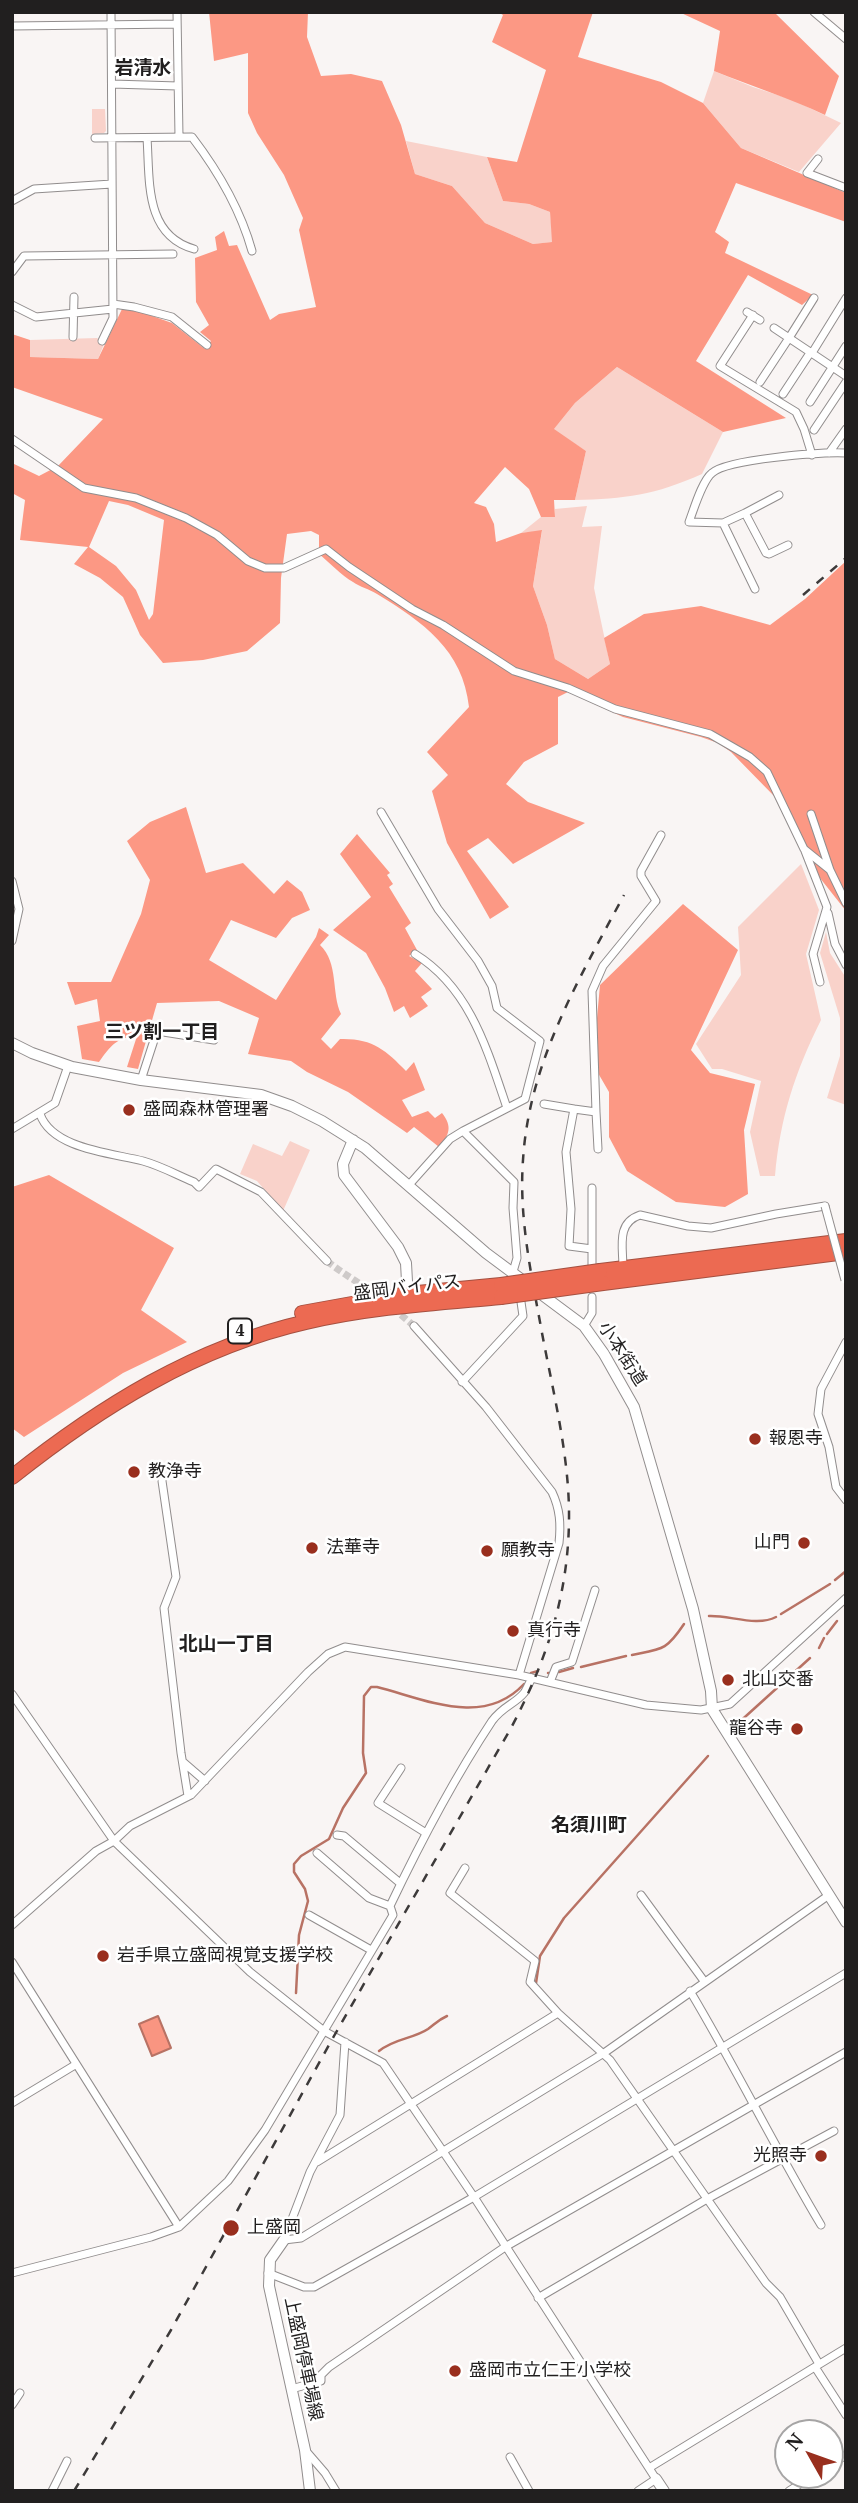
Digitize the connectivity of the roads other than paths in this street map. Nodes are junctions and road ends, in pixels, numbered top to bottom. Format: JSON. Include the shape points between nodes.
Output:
{"nodes":[{"id":1,"x":111,"y":12,"type":"edge"},
{"id":2,"x":177,"y":12,"type":"edge"},
{"id":3,"x":814,"y":12,"type":"edge"},
{"id":4,"x":177,"y":24,"type":"junction"},
{"id":5,"x":111,"y":25,"type":"junction"},
{"id":6,"x":12,"y":26,"type":"edge"},
{"id":7,"x":846,"y":39,"type":"edge"},
{"id":8,"x":112,"y":84,"type":"junction"},
{"id":9,"x":178,"y":86,"type":"junction"},
{"id":10,"x":179,"y":137,"type":"junction"},
{"id":11,"x":95,"y":138,"type":"dead end"},
{"id":12,"x":113,"y":138,"type":"junction"},
{"id":13,"x":147,"y":138,"type":"junction"},
{"id":14,"x":818,"y":159,"type":"dead end"},
{"id":15,"x":112,"y":184,"type":"junction"},
{"id":16,"x":846,"y":188,"type":"edge"},
{"id":17,"x":12,"y":201,"type":"edge"},
{"id":18,"x":194,"y":249,"type":"dead end"},
{"id":19,"x":252,"y":251,"type":"dead end"},
{"id":20,"x":173,"y":254,"type":"dead end"},
{"id":21,"x":113,"y":256,"type":"junction"},
{"id":22,"x":12,"y":272,"type":"edge"},
{"id":23,"x":74,"y":296,"type":"dead end"},
{"id":24,"x":814,"y":298,"type":"dead end"},
{"id":25,"x":846,"y":298,"type":"edge"},
{"id":26,"x":12,"y":305,"type":"edge"},
{"id":27,"x":113,"y":307,"type":"junction"},
{"id":28,"x":74,"y":313,"type":"junction"},
{"id":29,"x":760,"y":320,"type":"dead end"},
{"id":30,"x":774,"y":328,"type":"dead end"},
{"id":31,"x":73,"y":337,"type":"dead end"},
{"id":32,"x":789,"y":338,"type":"junction"},
{"id":33,"x":103,"y":341,"type":"dead end"},
{"id":34,"x":207,"y":345,"type":"dead end"},
{"id":35,"x":846,"y":346,"type":"edge"},
{"id":36,"x":811,"y":353,"type":"junction"},
{"id":37,"x":832,"y":368,"type":"junction"},
{"id":38,"x":846,"y":376,"type":"edge"},
{"id":39,"x":846,"y":382,"type":"edge"},
{"id":40,"x":760,"y":383,"type":"dead end"},
{"id":41,"x":783,"y":394,"type":"dead end"},
{"id":42,"x":810,"y":402,"type":"dead end"},
{"id":43,"x":846,"y":429,"type":"edge"},
{"id":44,"x":814,"y":430,"type":"dead end"},
{"id":45,"x":12,"y":439,"type":"edge"},
{"id":46,"x":829,"y":453,"type":"junction"},
{"id":47,"x":846,"y":453,"type":"edge"},
{"id":48,"x":812,"y":455,"type":"junction"},
{"id":49,"x":779,"y":495,"type":"dead end"},
{"id":50,"x":745,"y":513,"type":"junction"},
{"id":51,"x":723,"y":523,"type":"junction"},
{"id":52,"x":788,"y":545,"type":"dead end"},
{"id":53,"x":755,"y":589,"type":"dead end"},
{"id":54,"x":381,"y":812,"type":"dead end"},
{"id":55,"x":811,"y":814,"type":"dead end"},
{"id":56,"x":661,"y":835,"type":"dead end"},
{"id":57,"x":804,"y":849,"type":"junction"},
{"id":58,"x":830,"y":870,"type":"junction"},
{"id":59,"x":12,"y":881,"type":"edge"},
{"id":60,"x":846,"y":903,"type":"edge"},
{"id":61,"x":828,"y":911,"type":"junction"},
{"id":62,"x":12,"y":941,"type":"edge"},
{"id":63,"x":415,"y":954,"type":"dead end"},
{"id":64,"x":846,"y":965,"type":"edge"},
{"id":65,"x":820,"y":982,"type":"dead end"},
{"id":66,"x":214,"y":1040,"type":"dead end"},
{"id":67,"x":12,"y":1043,"type":"edge"},
{"id":68,"x":68,"y":1066,"type":"junction"},
{"id":69,"x":141,"y":1080,"type":"junction"},
{"id":70,"x":544,"y":1104,"type":"dead end"},
{"id":71,"x":507,"y":1108,"type":"junction"},
{"id":72,"x":574,"y":1109,"type":"junction"},
{"id":73,"x":596,"y":1112,"type":"junction"},
{"id":74,"x":40,"y":1114,"type":"junction"},
{"id":75,"x":12,"y":1129,"type":"edge"},
{"id":76,"x":463,"y":1131,"type":"junction"},
{"id":77,"x":353,"y":1140,"type":"junction"},
{"id":78,"x":598,"y":1149,"type":"dead end"},
{"id":79,"x":408,"y":1186,"type":"junction"},
{"id":80,"x":592,"y":1188,"type":"dead end"},
{"id":81,"x":846,"y":1241,"type":"edge"},
{"id":82,"x":592,"y":1249,"type":"junction"},
{"id":83,"x":846,"y":1252,"type":"edge"},
{"id":84,"x":327,"y":1261,"type":"tunnel mouth"},
{"id":85,"x":623,"y":1268,"type":"junction"},
{"id":86,"x":512,"y":1270,"type":"junction"},
{"id":87,"x":598,"y":1273,"type":"junction"},
{"id":88,"x":845,"y":1281,"type":"edge"},
{"id":89,"x":592,"y":1297,"type":"dead end"},
{"id":90,"x":408,"y":1300,"type":"junction"},
{"id":91,"x":414,"y":1326,"type":"tunnel mouth"},
{"id":92,"x":584,"y":1326,"type":"junction"},
{"id":93,"x":846,"y":1342,"type":"edge"},
{"id":94,"x":462,"y":1382,"type":"junction"},
{"id":95,"x":12,"y":1466,"type":"edge"},
{"id":96,"x":12,"y":1477,"type":"edge"},
{"id":97,"x":162,"y":1481,"type":"dead end"},
{"id":98,"x":846,"y":1500,"type":"edge"},
{"id":99,"x":595,"y":1590,"type":"dead end"},
{"id":100,"x":846,"y":1598,"type":"edge"},
{"id":101,"x":519,"y":1675,"type":"junction"},
{"id":102,"x":532,"y":1678,"type":"junction"},
{"id":103,"x":550,"y":1682,"type":"junction"},
{"id":104,"x":12,"y":1694,"type":"edge"},
{"id":105,"x":712,"y":1709,"type":"junction"},
{"id":106,"x":183,"y":1762,"type":"junction"},
{"id":107,"x":401,"y":1768,"type":"dead end"},
{"id":108,"x":205,"y":1781,"type":"junction"},
{"id":109,"x":188,"y":1796,"type":"junction"},
{"id":110,"x":426,"y":1833,"type":"junction"},
{"id":111,"x":337,"y":1835,"type":"dead end"},
{"id":112,"x":114,"y":1840,"type":"junction"},
{"id":113,"x":317,"y":1853,"type":"dead end"},
{"id":114,"x":465,"y":1868,"type":"dead end"},
{"id":115,"x":400,"y":1883,"type":"junction"},
{"id":116,"x":641,"y":1895,"type":"dead end"},
{"id":117,"x":829,"y":1895,"type":"junction"},
{"id":118,"x":390,"y":1906,"type":"junction"},
{"id":119,"x":309,"y":1915,"type":"dead end"},
{"id":120,"x":846,"y":1922,"type":"edge"},
{"id":121,"x":12,"y":1925,"type":"edge"},
{"id":122,"x":371,"y":1950,"type":"junction"},
{"id":123,"x":12,"y":1962,"type":"edge"},
{"id":124,"x":846,"y":1973,"type":"edge"},
{"id":125,"x":704,"y":1981,"type":"junction"},
{"id":126,"x":690,"y":1991,"type":"junction"},
{"id":127,"x":558,"y":2013,"type":"junction"},
{"id":128,"x":324,"y":2031,"type":"junction"},
{"id":129,"x":345,"y":2042,"type":"junction"},
{"id":130,"x":723,"y":2046,"type":"junction"},
{"id":131,"x":846,"y":2052,"type":"edge"},
{"id":132,"x":604,"y":2053,"type":"junction"},
{"id":133,"x":75,"y":2065,"type":"junction"},
{"id":134,"x":636,"y":2099,"type":"junction"},
{"id":135,"x":12,"y":2103,"type":"edge"},
{"id":136,"x":753,"y":2103,"type":"junction"},
{"id":137,"x":411,"y":2105,"type":"junction"},
{"id":138,"x":834,"y":2132,"type":"dead end"},
{"id":139,"x":672,"y":2150,"type":"junction"},
{"id":140,"x":441,"y":2151,"type":"junction"},
{"id":141,"x":783,"y":2158,"type":"junction"},
{"id":142,"x":316,"y":2163,"type":"junction"},
{"id":143,"x":474,"y":2197,"type":"junction"},
{"id":144,"x":707,"y":2199,"type":"junction"},
{"id":145,"x":821,"y":2225,"type":"dead end"},
{"id":146,"x":178,"y":2227,"type":"junction"},
{"id":147,"x":284,"y":2240,"type":"junction"},
{"id":148,"x":505,"y":2247,"type":"junction"},
{"id":149,"x":12,"y":2273,"type":"edge"},
{"id":150,"x":268,"y":2273,"type":"junction"},
{"id":151,"x":538,"y":2298,"type":"junction"},
{"id":152,"x":846,"y":2348,"type":"edge"},
{"id":153,"x":817,"y":2365,"type":"junction"},
{"id":154,"x":291,"y":2389,"type":"junction"},
{"id":155,"x":20,"y":2393,"type":"dead end"},
{"id":156,"x":12,"y":2406,"type":"edge"},
{"id":157,"x":846,"y":2415,"type":"edge"},
{"id":158,"x":305,"y":2450,"type":"junction"},
{"id":159,"x":510,"y":2457,"type":"dead end"},
{"id":160,"x":67,"y":2461,"type":"dead end"},
{"id":161,"x":649,"y":2468,"type":"junction"},
{"id":162,"x":656,"y":2479,"type":"junction"},
{"id":163,"x":52,"y":2491,"type":"edge"},
{"id":164,"x":310,"y":2491,"type":"edge"},
{"id":165,"x":336,"y":2491,"type":"edge"},
{"id":166,"x":529,"y":2491,"type":"edge"},
{"id":167,"x":638,"y":2491,"type":"edge"},
{"id":168,"x":664,"y":2491,"type":"edge"}],
"edges":[{"from":1,"to":5,"type":"street"},
{"from":2,"to":4,"type":"street"},
{"from":3,"to":7,"type":"street"},
{"from":4,"to":5,"type":"street"},
{"from":4,"to":9,"type":"street"},
{"from":5,"to":6,"type":"street"},
{"from":5,"to":8,"type":"street"},
{"from":8,"to":9,"type":"street"},
{"from":8,"to":12,"type":"street"},
{"from":9,"to":10,"type":"street"},
{"from":10,"to":13,"type":"street"},
{"from":10,"to":19,"type":"street","via":[[192,137],[210,161],[240,215]]},
{"from":11,"to":12,"type":"street"},
{"from":12,"to":13,"type":"street"},
{"from":12,"to":15,"type":"street"},
{"from":13,"to":18,"type":"street","via":[[151,199],[161,227],[179,245]]},
{"from":14,"to":16,"type":"street","via":[[807,173]]},
{"from":15,"to":17,"type":"street","via":[[34,189]]},
{"from":15,"to":21,"type":"street"},
{"from":20,"to":21,"type":"street"},
{"from":21,"to":22,"type":"street","via":[[24,256]]},
{"from":21,"to":27,"type":"street"},
{"from":23,"to":28,"type":"street"},
{"from":24,"to":32,"type":"street"},
{"from":25,"to":36,"type":"street"},
{"from":26,"to":28,"type":"street","via":[[36,317]]},
{"from":27,"to":28,"type":"street"},
{"from":27,"to":33,"type":"street"},
{"from":27,"to":34,"type":"street","via":[[134,306],[172,317]]},
{"from":28,"to":31,"type":"street"},
{"from":29,"to":48,"type":"street","via":[[750,314],[720,366],[797,413]]},
{"from":30,"to":32,"type":"street"},
{"from":32,"to":36,"type":"street"},
{"from":32,"to":40,"type":"street"},
{"from":35,"to":37,"type":"street"},
{"from":36,"to":37,"type":"street"},
{"from":36,"to":41,"type":"street"},
{"from":37,"to":38,"type":"street"},
{"from":37,"to":42,"type":"street"},
{"from":39,"to":44,"type":"street"},
{"from":43,"to":46,"type":"street"},
{"from":45,"to":57,"type":"street","via":[[84,488],[136,498],[186,518],[265,568],[284,568],[326,549],[412,609],[514,671],[615,709],[709,734],[767,772]]},
{"from":46,"to":47,"type":"street"},
{"from":46,"to":48,"type":"street"},
{"from":48,"to":51,"type":"street","via":[[718,468],[709,475],[689,522]]},
{"from":49,"to":50,"type":"street"},
{"from":50,"to":51,"type":"street"},
{"from":50,"to":52,"type":"street","via":[[766,553]]},
{"from":51,"to":53,"type":"street"},
{"from":54,"to":71,"type":"street","via":[[438,909],[478,961],[492,986],[497,1008],[540,1041],[525,1099]]},
{"from":55,"to":58,"type":"street"},
{"from":56,"to":73,"type":"street","via":[[641,871],[656,901],[603,966],[592,991]]},
{"from":57,"to":58,"type":"street"},
{"from":57,"to":61,"type":"street"},
{"from":58,"to":60,"type":"street"},
{"from":59,"to":62,"type":"street","via":[[19,909]]},
{"from":61,"to":64,"type":"street","via":[[835,944]]},
{"from":61,"to":65,"type":"street","via":[[813,954]]},
{"from":63,"to":71,"type":"street","via":[[441,972],[471,1013]]},
{"from":66,"to":69,"type":"street","via":[[157,1031]]},
{"from":67,"to":68,"type":"street","name":"小本街道"},
{"from":68,"to":69,"type":"street","name":"小本街道"},
{"from":68,"to":74,"type":"street","via":[[55,1103]]},
{"from":69,"to":77,"type":"street","name":"小本街道","via":[[261,1095],[292,1106]]},
{"from":70,"to":72,"type":"street"},
{"from":71,"to":76,"type":"street"},
{"from":72,"to":73,"type":"street"},
{"from":72,"to":82,"type":"street","via":[[566,1152],[569,1246]]},
{"from":73,"to":78,"type":"street"},
{"from":74,"to":75,"type":"street"},
{"from":74,"to":84,"type":"street","via":[[55,1134],[89,1149],[150,1163],[199,1187],[216,1169],[239,1179],[261,1192]]},
{"from":76,"to":79,"type":"street","via":[[450,1139]]},
{"from":76,"to":86,"type":"street","via":[[514,1182],[517,1258]]},
{"from":77,"to":79,"type":"street","name":"小本街道"},
{"from":77,"to":90,"type":"street","via":[[343,1164],[344,1175],[398,1247],[406,1263]]},
{"from":79,"to":86,"type":"street","name":"小本街道"},
{"from":80,"to":82,"type":"street"},
{"from":81,"to":85,"type":"highway","name":"盛岡バイパス","number":"4"},
{"from":82,"to":87,"type":"street"},
{"from":83,"to":87,"type":"highway","name":"盛岡バイパス","number":"4"},
{"from":85,"to":87,"type":"highway","name":"盛岡バイパス","number":"4"},
{"from":85,"to":88,"type":"street","bridge":true,"via":[[622,1232],[627,1221],[640,1215],[711,1228],[825,1206]]},
{"from":86,"to":92,"type":"street","name":"小本街道"},
{"from":86,"to":94,"type":"street","via":[[523,1316]]},
{"from":87,"to":90,"type":"highway","name":"盛岡バイパス","number":"4","bridge":true,"via":[[501,1291]]},
{"from":89,"to":92,"type":"street","via":[[592,1312]]},
{"from":90,"to":95,"type":"highway","name":"盛岡バイパス","number":"4","via":[[305,1312],[198,1348],[100,1402]]},
{"from":90,"to":96,"type":"highway","name":"盛岡バイパス","number":"4","via":[[264,1333],[206,1355],[127,1396]]},
{"from":91,"to":94,"type":"street"},
{"from":92,"to":105,"type":"street","name":"小本街道","via":[[634,1406],[693,1609]]},
{"from":93,"to":98,"type":"street","via":[[821,1389],[818,1414],[836,1487]]},
{"from":94,"to":101,"type":"street","via":[[552,1492],[559,1512],[559,1543]]},
{"from":97,"to":106,"type":"street","via":[[176,1577],[164,1608]]},
{"from":99,"to":103,"type":"street","via":[[572,1662],[556,1667]]},
{"from":100,"to":105,"type":"street","via":[[730,1704]]},
{"from":101,"to":102,"type":"street"},
{"from":101,"to":108,"type":"street","via":[[345,1647],[328,1654],[308,1672]]},
{"from":102,"to":103,"type":"street"},
{"from":102,"to":110,"type":"street","via":[[524,1693],[498,1714]]},
{"from":103,"to":105,"type":"street","via":[[671,1709]]},
{"from":104,"to":112,"type":"street"},
{"from":105,"to":117,"type":"street","name":"小本街道"},
{"from":106,"to":108,"type":"street"},
{"from":106,"to":109,"type":"street"},
{"from":107,"to":110,"type":"street","via":[[378,1803]]},
{"from":108,"to":109,"type":"street"},
{"from":109,"to":112,"type":"street","via":[[130,1826]]},
{"from":110,"to":115,"type":"street"},
{"from":111,"to":115,"type":"street"},
{"from":112,"to":121,"type":"street"},
{"from":112,"to":128,"type":"street","via":[[250,1972]]},
{"from":113,"to":118,"type":"street","via":[[369,1898]]},
{"from":114,"to":127,"type":"street","via":[[450,1893],[535,1961],[530,1982]]},
{"from":115,"to":118,"type":"street"},
{"from":116,"to":125,"type":"street"},
{"from":117,"to":120,"type":"street","name":"小本街道"},
{"from":117,"to":125,"type":"street"},
{"from":118,"to":122,"type":"street","via":[[393,1915]]},
{"from":119,"to":122,"type":"street"},
{"from":122,"to":128,"type":"street"},
{"from":123,"to":133,"type":"street"},
{"from":124,"to":130,"type":"street"},
{"from":125,"to":126,"type":"street"},
{"from":126,"to":130,"type":"street"},
{"from":126,"to":132,"type":"street"},
{"from":127,"to":132,"type":"street"},
{"from":127,"to":137,"type":"street"},
{"from":128,"to":129,"type":"street"},
{"from":128,"to":146,"type":"street","via":[[265,2130],[228,2181]]},
{"from":129,"to":137,"type":"street","via":[[383,2063]]},
{"from":129,"to":142,"type":"street","via":[[340,2115]]},
{"from":130,"to":134,"type":"street"},
{"from":130,"to":136,"type":"street"},
{"from":131,"to":136,"type":"street"},
{"from":132,"to":134,"type":"street"},
{"from":132,"to":140,"type":"street"},
{"from":133,"to":135,"type":"street"},
{"from":133,"to":146,"type":"street"},
{"from":134,"to":139,"type":"street"},
{"from":134,"to":143,"type":"street"},
{"from":136,"to":139,"type":"street"},
{"from":136,"to":141,"type":"street"},
{"from":137,"to":140,"type":"street"},
{"from":137,"to":142,"type":"street"},
{"from":138,"to":141,"type":"street"},
{"from":139,"to":144,"type":"street"},
{"from":139,"to":148,"type":"street"},
{"from":140,"to":143,"type":"street"},
{"from":140,"to":147,"type":"street","via":[[301,2238]]},
{"from":141,"to":144,"type":"street"},
{"from":141,"to":145,"type":"street"},
{"from":142,"to":147,"type":"street"},
{"from":143,"to":148,"type":"street"},
{"from":143,"to":150,"type":"street","via":[[314,2287]]},
{"from":144,"to":151,"type":"street"},
{"from":144,"to":153,"type":"street","via":[[780,2297]]},
{"from":146,"to":149,"type":"street"},
{"from":147,"to":150,"type":"street","via":[[270,2260]]},
{"from":148,"to":151,"type":"street"},
{"from":148,"to":154,"type":"street","via":[[329,2367],[321,2381]]},
{"from":150,"to":154,"type":"street","name":"上盛岡停車場線"},
{"from":151,"to":161,"type":"street"},
{"from":152,"to":153,"type":"street"},
{"from":153,"to":157,"type":"street"},
{"from":153,"to":161,"type":"street"},
{"from":154,"to":158,"type":"street","name":"上盛岡停車場線"},
{"from":155,"to":156,"type":"street"},
{"from":158,"to":164,"type":"street","name":"上盛岡停車場線"},
{"from":158,"to":165,"type":"street"},
{"from":159,"to":166,"type":"street"},
{"from":160,"to":163,"type":"street"},
{"from":161,"to":162,"type":"street"},
{"from":162,"to":167,"type":"street"},
{"from":162,"to":168,"type":"street"}]}
